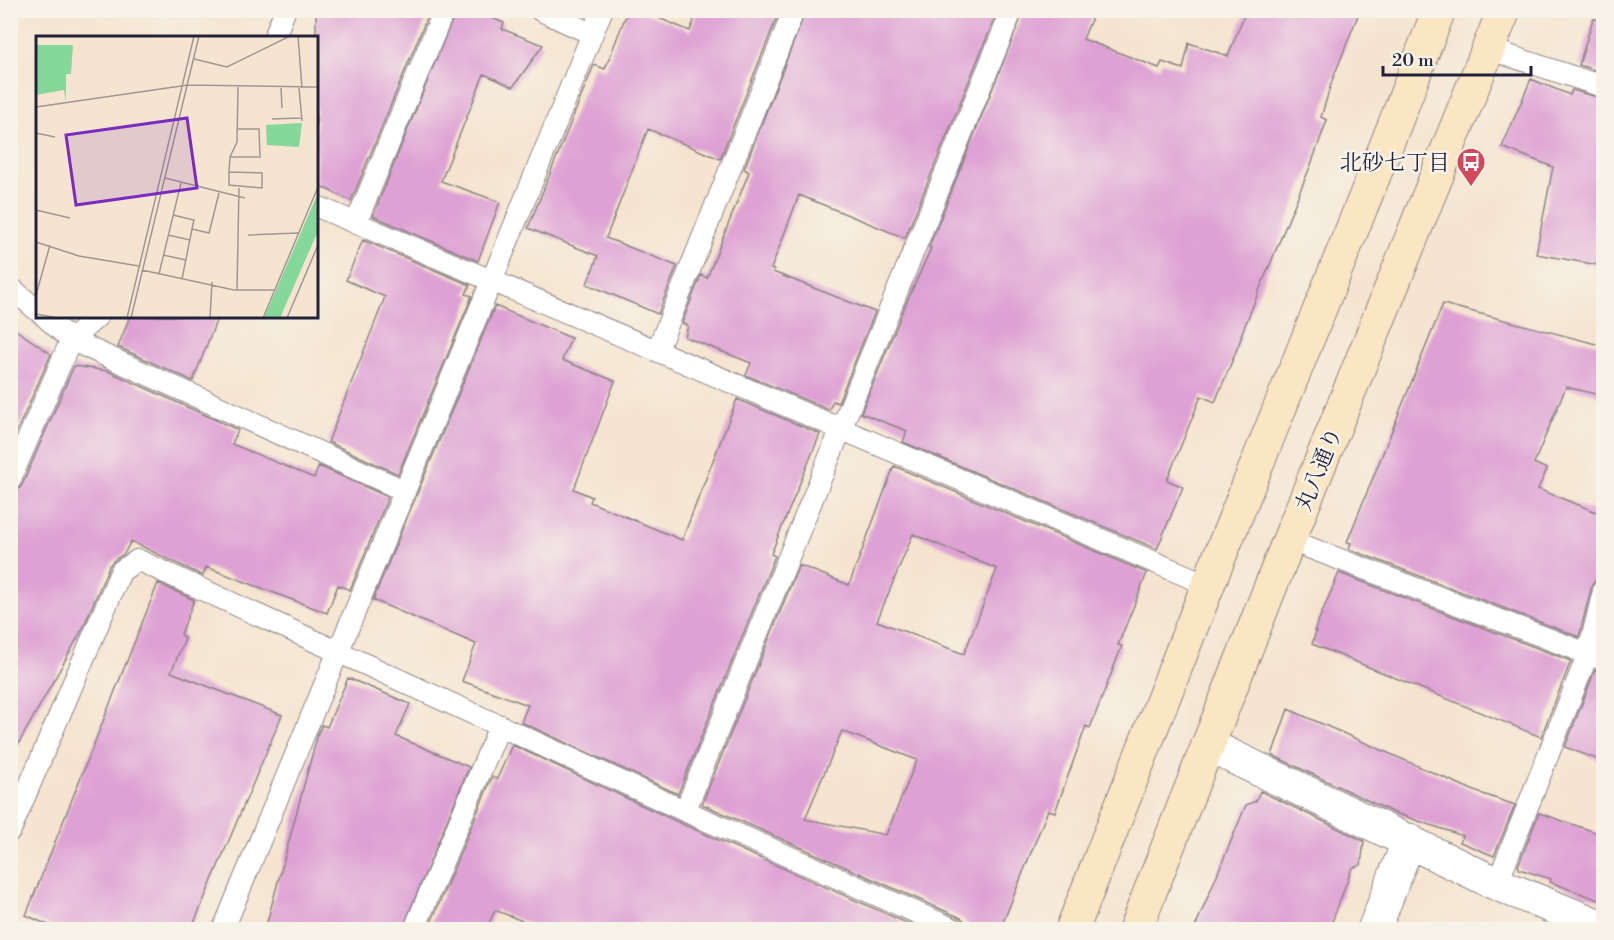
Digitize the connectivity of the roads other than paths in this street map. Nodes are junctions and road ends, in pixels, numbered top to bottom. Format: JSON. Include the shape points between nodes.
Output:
{"nodes":[{"id":1,"x":285,"y":10,"type":"edge"},
{"id":2,"x":444,"y":10,"type":"edge"},
{"id":3,"x":540,"y":10,"type":"edge"},
{"id":4,"x":602,"y":10,"type":"edge"},
{"id":5,"x":794,"y":10,"type":"edge"},
{"id":6,"x":1012,"y":10,"type":"edge"},
{"id":7,"x":1439,"y":10,"type":"edge"},
{"id":8,"x":1504,"y":10,"type":"edge"},
{"id":9,"x":592,"y":34,"type":"junction"},
{"id":10,"x":275,"y":36,"type":"edge"},
{"id":11,"x":1489,"y":49,"type":"junction"},
{"id":12,"x":1604,"y":87,"type":"edge"},
{"id":13,"x":318,"y":207,"type":"edge"},
{"id":14,"x":356,"y":222,"type":"junction"},
{"id":15,"x":492,"y":280,"type":"junction"},
{"id":16,"x":10,"y":287,"type":"edge"},
{"id":17,"x":36,"y":309,"type":"edge"},
{"id":18,"x":46,"y":318,"type":"edge"},
{"id":19,"x":96,"y":318,"type":"edge"},
{"id":20,"x":70,"y":340,"type":"junction"},
{"id":21,"x":657,"y":351,"type":"junction"},
{"id":22,"x":842,"y":430,"type":"junction"},
{"id":23,"x":15,"y":456,"type":"edge"},
{"id":24,"x":10,"y":480,"type":"edge"},
{"id":25,"x":405,"y":491,"type":"junction"},
{"id":26,"x":1289,"y":540,"type":"junction"},
{"id":27,"x":1208,"y":585,"type":"junction"},
{"id":28,"x":1604,"y":589,"type":"edge"},
{"id":29,"x":338,"y":651,"type":"junction"},
{"id":30,"x":1596,"y":657,"type":"edge"},
{"id":31,"x":500,"y":725,"type":"junction"},
{"id":32,"x":1208,"y":745,"type":"junction"},
{"id":33,"x":685,"y":810,"type":"junction"},
{"id":34,"x":10,"y":831,"type":"edge"},
{"id":35,"x":1409,"y":840,"type":"junction"},
{"id":36,"x":1497,"y":884,"type":"junction"},
{"id":37,"x":1604,"y":928,"type":"edge"},
{"id":38,"x":223,"y":930,"type":"edge"},
{"id":39,"x":414,"y":930,"type":"edge"},
{"id":40,"x":956,"y":930,"type":"edge"},
{"id":41,"x":1072,"y":930,"type":"edge"},
{"id":42,"x":1135,"y":930,"type":"edge"},
{"id":43,"x":1374,"y":930,"type":"edge"}],
"edges":[{"from":1,"to":10,"type":"lane"},
{"from":2,"to":14,"type":"lane"},
{"from":3,"to":9,"type":"lane"},
{"from":4,"to":9,"type":"lane"},
{"from":5,"to":21,"type":"lane"},
{"from":6,"to":22,"type":"lane"},
{"from":7,"to":27,"type":"main road"},
{"from":8,"to":11,"type":"main road","name":"丸八通り"},
{"from":9,"to":15,"type":"lane"},
{"from":11,"to":12,"type":"lane"},
{"from":11,"to":26,"type":"main road","name":"丸八通り"},
{"from":13,"to":14,"type":"lane"},
{"from":14,"to":15,"type":"lane"},
{"from":15,"to":21,"type":"lane"},
{"from":15,"to":25,"type":"lane"},
{"from":16,"to":17,"type":"lane"},
{"from":18,"to":20,"type":"lane"},
{"from":19,"to":20,"type":"lane"},
{"from":20,"to":23,"type":"lane"},
{"from":20,"to":25,"type":"lane"},
{"from":21,"to":22,"type":"lane"},
{"from":22,"to":27,"type":"lane"},
{"from":22,"to":33,"type":"lane"},
{"from":23,"to":24,"type":"lane"},
{"from":25,"to":29,"type":"lane"},
{"from":26,"to":30,"type":"lane"},
{"from":26,"to":32,"type":"main road","name":"丸八通り"},
{"from":27,"to":41,"type":"main road"},
{"from":28,"to":30,"type":"lane"},
{"from":29,"to":31,"type":"lane"},
{"from":29,"to":34,"type":"lane","via":[[138,560],[121,571]]},
{"from":29,"to":38,"type":"lane"},
{"from":30,"to":36,"type":"lane"},
{"from":31,"to":33,"type":"lane"},
{"from":31,"to":39,"type":"lane"},
{"from":32,"to":35,"type":"street"},
{"from":32,"to":42,"type":"main road","name":"丸八通り"},
{"from":33,"to":40,"type":"lane"},
{"from":35,"to":36,"type":"street"},
{"from":35,"to":43,"type":"street"},
{"from":36,"to":37,"type":"street"}]}
